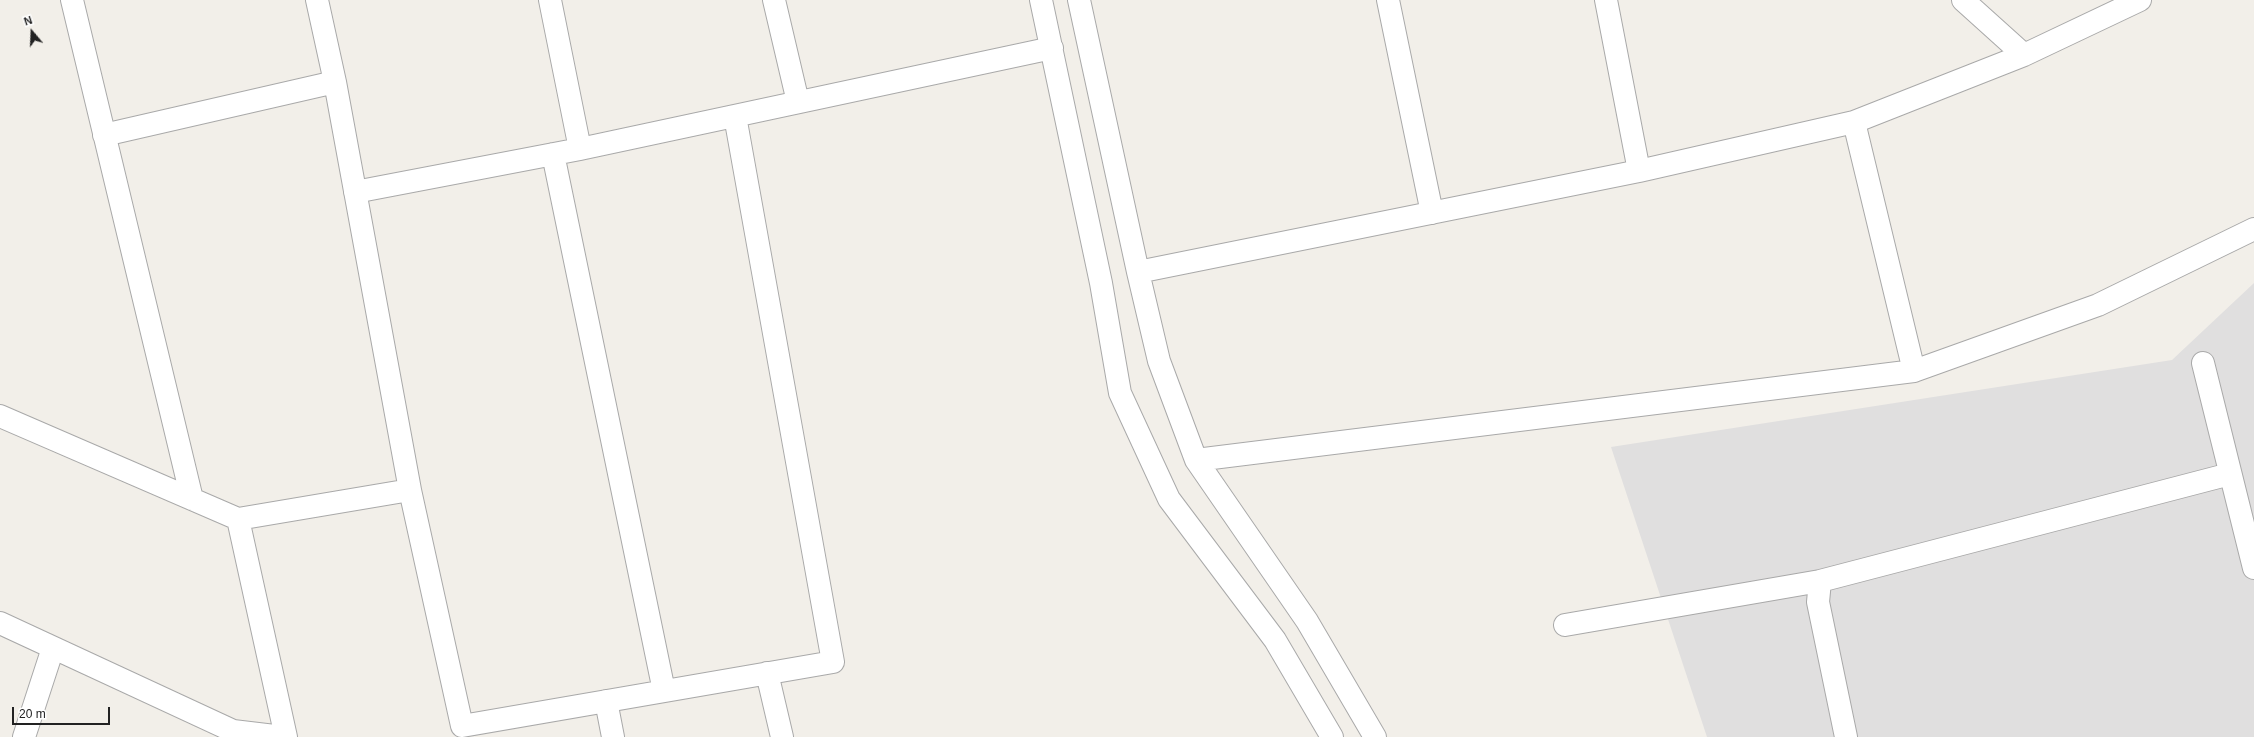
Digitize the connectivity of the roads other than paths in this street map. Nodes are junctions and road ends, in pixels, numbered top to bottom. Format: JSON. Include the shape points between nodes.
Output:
{"nodes":[{"id":1,"x":72,"y":0,"type":"edge"},
{"id":2,"x":317,"y":0,"type":"edge"},
{"id":3,"x":550,"y":0,"type":"edge"},
{"id":4,"x":774,"y":0,"type":"edge"},
{"id":5,"x":1041,"y":0,"type":"edge"},
{"id":6,"x":1078,"y":0,"type":"edge"},
{"id":7,"x":1388,"y":0,"type":"edge"},
{"id":8,"x":1606,"y":0,"type":"edge"},
{"id":9,"x":1964,"y":0,"type":"edge"},
{"id":10,"x":2140,"y":0,"type":"edge"},
{"id":11,"x":1052,"y":48,"type":"junction"},
{"id":12,"x":2024,"y":55,"type":"junction"},
{"id":13,"x":335,"y":82,"type":"junction"},
{"id":14,"x":798,"y":102,"type":"junction"},
{"id":15,"x":734,"y":116,"type":"junction"},
{"id":16,"x":1854,"y":122,"type":"junction"},
{"id":17,"x":104,"y":135,"type":"junction"},
{"id":18,"x":580,"y":149,"type":"junction"},
{"id":19,"x":553,"y":154,"type":"junction"},
{"id":20,"x":1639,"y":171,"type":"junction"},
{"id":21,"x":355,"y":192,"type":"junction"},
{"id":22,"x":1432,"y":213,"type":"junction"},
{"id":23,"x":2254,"y":229,"type":"edge"},
{"id":24,"x":1138,"y":272,"type":"junction"},
{"id":25,"x":2203,"y":363,"type":"dead end"},
{"id":26,"x":1914,"y":371,"type":"junction"},
{"id":27,"x":0,"y":416,"type":"edge"},
{"id":28,"x":1196,"y":460,"type":"junction"},
{"id":29,"x":2230,"y":474,"type":"junction"},
{"id":30,"x":410,"y":490,"type":"junction"},
{"id":31,"x":192,"y":499,"type":"junction"},
{"id":32,"x":238,"y":519,"type":"junction"},
{"id":33,"x":2254,"y":568,"type":"edge"},
{"id":34,"x":1820,"y":581,"type":"junction"},
{"id":35,"x":0,"y":623,"type":"edge"},
{"id":36,"x":1566,"y":625,"type":"dead end"},
{"id":37,"x":53,"y":648,"type":"junction"},
{"id":38,"x":767,"y":673,"type":"junction"},
{"id":39,"x":664,"y":692,"type":"junction"},
{"id":40,"x":606,"y":701,"type":"junction"},
{"id":41,"x":231,"y":734,"type":"edge"},
{"id":42,"x":24,"y":737,"type":"edge"},
{"id":43,"x":284,"y":737,"type":"edge"},
{"id":44,"x":613,"y":737,"type":"edge"},
{"id":45,"x":782,"y":737,"type":"edge"},
{"id":46,"x":1332,"y":737,"type":"edge"},
{"id":47,"x":1375,"y":737,"type":"edge"},
{"id":48,"x":1846,"y":737,"type":"edge"}],
"edges":[{"from":1,"to":17,"type":"street"},
{"from":2,"to":13,"type":"street"},
{"from":3,"to":18,"type":"street"},
{"from":4,"to":14,"type":"street"},
{"from":5,"to":11,"type":"street"},
{"from":6,"to":24,"type":"street"},
{"from":7,"to":22,"type":"street"},
{"from":8,"to":20,"type":"street"},
{"from":9,"to":12,"type":"street"},
{"from":10,"to":12,"type":"street"},
{"from":11,"to":14,"type":"street"},
{"from":11,"to":46,"type":"street","via":[[1101,283],[1120,393],[1169,499],[1275,640]]},
{"from":12,"to":16,"type":"street"},
{"from":13,"to":17,"type":"street"},
{"from":13,"to":21,"type":"street"},
{"from":14,"to":15,"type":"street"},
{"from":15,"to":18,"type":"street"},
{"from":15,"to":38,"type":"street","via":[[833,662]]},
{"from":16,"to":20,"type":"street"},
{"from":16,"to":26,"type":"street"},
{"from":17,"to":31,"type":"street"},
{"from":18,"to":19,"type":"street"},
{"from":19,"to":21,"type":"street"},
{"from":19,"to":39,"type":"street"},
{"from":20,"to":22,"type":"street"},
{"from":21,"to":30,"type":"street"},
{"from":22,"to":24,"type":"street"},
{"from":23,"to":26,"type":"street","via":[[2098,305]]},
{"from":24,"to":28,"type":"street","via":[[1159,361]]},
{"from":25,"to":29,"type":"street"},
{"from":26,"to":28,"type":"street"},
{"from":27,"to":31,"type":"street"},
{"from":28,"to":47,"type":"street","via":[[1307,621]]},
{"from":29,"to":33,"type":"street"},
{"from":29,"to":34,"type":"street"},
{"from":30,"to":32,"type":"street"},
{"from":30,"to":40,"type":"street","via":[[462,726]]},
{"from":31,"to":32,"type":"street"},
{"from":32,"to":43,"type":"street"},
{"from":34,"to":36,"type":"street"},
{"from":34,"to":48,"type":"street","via":[[1818,602]]},
{"from":35,"to":37,"type":"street"},
{"from":37,"to":41,"type":"street"},
{"from":37,"to":42,"type":"street"},
{"from":38,"to":39,"type":"street"},
{"from":38,"to":45,"type":"street"},
{"from":39,"to":40,"type":"street"},
{"from":40,"to":44,"type":"street"},
{"from":41,"to":43,"type":"street"}]}
